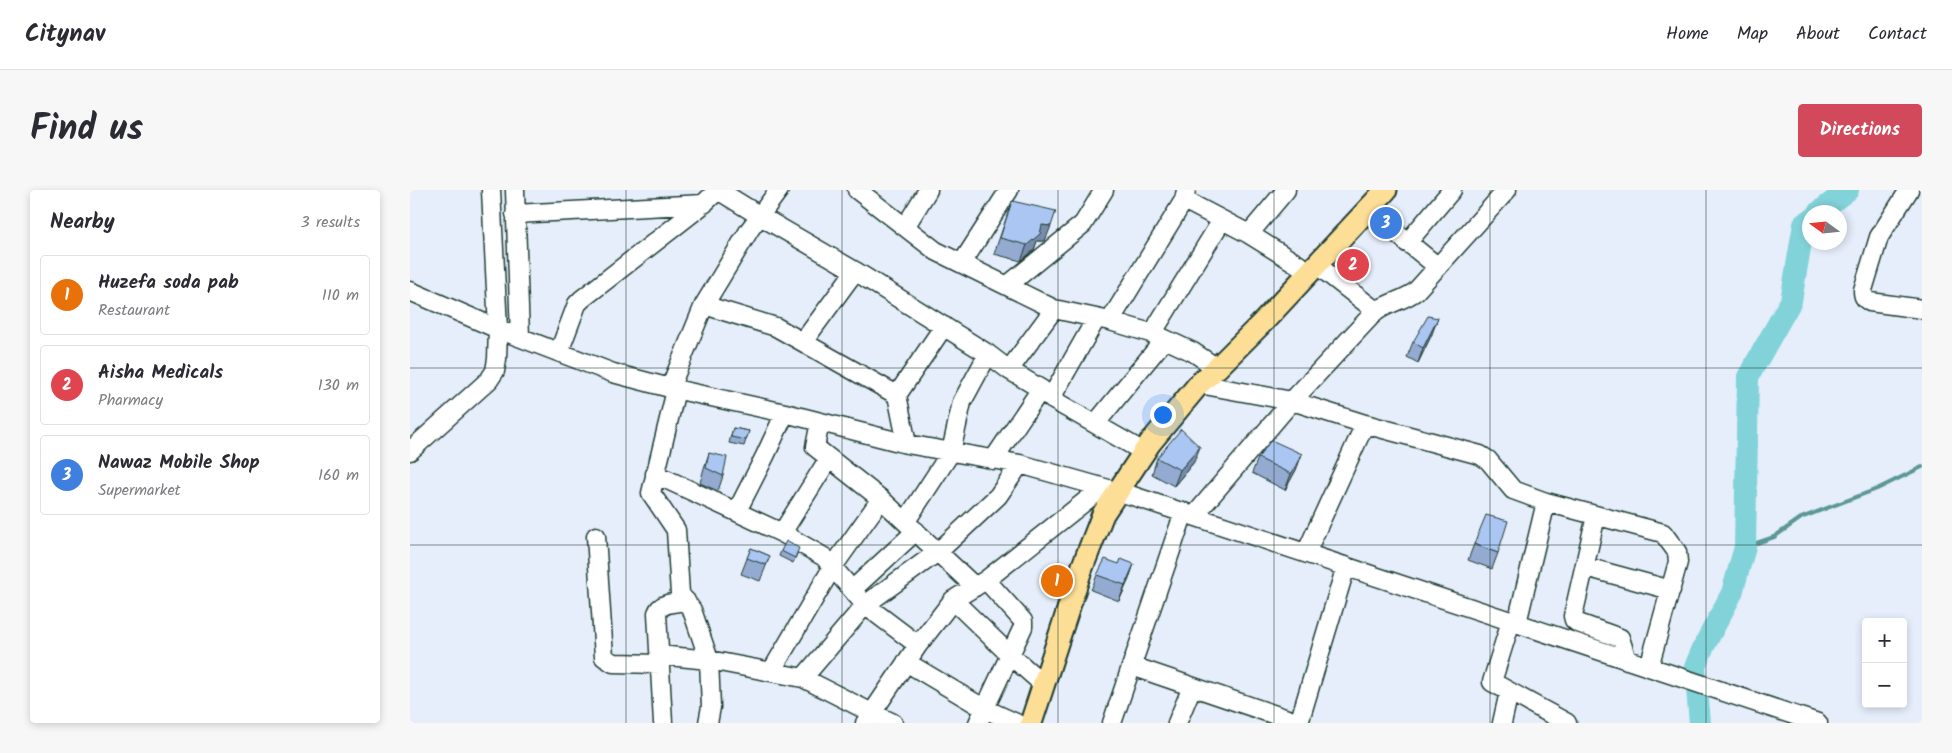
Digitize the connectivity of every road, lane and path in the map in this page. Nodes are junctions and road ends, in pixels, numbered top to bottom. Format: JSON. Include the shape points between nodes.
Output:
{"nodes":[{"id":1,"x":491,"y":190,"type":"edge"},
{"id":2,"x":514,"y":190,"type":"edge"},
{"id":3,"x":778,"y":190,"type":"edge"},
{"id":4,"x":857,"y":190,"type":"edge"},
{"id":5,"x":928,"y":190,"type":"edge"},
{"id":6,"x":1009,"y":190,"type":"edge"},
{"id":7,"x":1104,"y":190,"type":"edge"},
{"id":8,"x":1286,"y":190,"type":"edge"},
{"id":9,"x":1386,"y":190,"type":"edge"},
{"id":10,"x":1452,"y":190,"type":"edge"},
{"id":11,"x":1507,"y":190,"type":"edge"},
{"id":12,"x":1910,"y":190,"type":"edge"},
{"id":13,"x":1185,"y":195,"type":"edge"},
{"id":14,"x":704,"y":204,"type":"junction"},
{"id":15,"x":1368,"y":210,"type":"junction"},
{"id":16,"x":515,"y":214,"type":"junction"},
{"id":17,"x":760,"y":216,"type":"junction"},
{"id":18,"x":1222,"y":220,"type":"junction"},
{"id":19,"x":905,"y":227,"type":"junction"},
{"id":20,"x":1249,"y":234,"type":"junction"},
{"id":21,"x":1407,"y":243,"type":"junction"},
{"id":22,"x":962,"y":263,"type":"junction"},
{"id":23,"x":1438,"y":267,"type":"junction"},
{"id":24,"x":1314,"y":268,"type":"junction"},
{"id":25,"x":855,"y":271,"type":"junction"},
{"id":26,"x":1008,"y":285,"type":"junction"},
{"id":27,"x":410,"y":290,"type":"edge"},
{"id":28,"x":704,"y":305,"type":"junction"},
{"id":29,"x":1054,"y":309,"type":"junction"},
{"id":30,"x":1922,"y":309,"type":"edge"},
{"id":31,"x":1376,"y":311,"type":"junction"},
{"id":32,"x":1103,"y":320,"type":"junction"},
{"id":33,"x":944,"y":326,"type":"junction"},
{"id":34,"x":498,"y":328,"type":"junction"},
{"id":35,"x":520,"y":337,"type":"junction"},
{"id":36,"x":1159,"y":337,"type":"junction"},
{"id":37,"x":803,"y":342,"type":"junction"},
{"id":38,"x":559,"y":352,"type":"junction"},
{"id":39,"x":988,"y":354,"type":"junction"},
{"id":40,"x":1217,"y":368,"type":"junction"},
{"id":41,"x":1009,"y":370,"type":"junction"},
{"id":42,"x":1199,"y":384,"type":"junction"},
{"id":43,"x":673,"y":389,"type":"junction"},
{"id":44,"x":1046,"y":394,"type":"junction"},
{"id":45,"x":897,"y":395,"type":"junction"},
{"id":46,"x":1292,"y":402,"type":"junction"},
{"id":47,"x":785,"y":413,"type":"junction"},
{"id":48,"x":820,"y":422,"type":"junction"},
{"id":49,"x":1096,"y":423,"type":"junction"},
{"id":50,"x":1365,"y":424,"type":"junction"},
{"id":51,"x":907,"y":444,"type":"junction"},
{"id":52,"x":410,"y":451,"type":"edge"},
{"id":53,"x":951,"y":452,"type":"junction"},
{"id":54,"x":1144,"y":452,"type":"junction"},
{"id":55,"x":829,"y":458,"type":"junction"},
{"id":56,"x":994,"y":460,"type":"junction"},
{"id":57,"x":1020,"y":464,"type":"junction"},
{"id":58,"x":655,"y":474,"type":"junction"},
{"id":59,"x":1110,"y":490,"type":"junction"},
{"id":60,"x":881,"y":499,"type":"junction"},
{"id":61,"x":1546,"y":502,"type":"junction"},
{"id":62,"x":736,"y":511,"type":"junction"},
{"id":63,"x":1189,"y":514,"type":"junction"},
{"id":64,"x":1596,"y":516,"type":"junction"},
{"id":65,"x":911,"y":526,"type":"junction"},
{"id":66,"x":782,"y":533,"type":"junction"},
{"id":67,"x":596,"y":536,"type":"dead end"},
{"id":68,"x":939,"y":552,"type":"junction"},
{"id":69,"x":1306,"y":553,"type":"junction"},
{"id":70,"x":1346,"y":566,"type":"junction"},
{"id":71,"x":1586,"y":567,"type":"junction"},
{"id":72,"x":832,"y":568,"type":"junction"},
{"id":73,"x":980,"y":583,"type":"junction"},
{"id":74,"x":852,"y":590,"type":"junction"},
{"id":75,"x":1671,"y":590,"type":"junction"},
{"id":76,"x":953,"y":600,"type":"junction"},
{"id":77,"x":686,"y":601,"type":"junction"},
{"id":78,"x":865,"y":605,"type":"junction"},
{"id":79,"x":1514,"y":622,"type":"junction"},
{"id":80,"x":918,"y":645,"type":"junction"},
{"id":81,"x":1010,"y":656,"type":"junction"},
{"id":82,"x":659,"y":659,"type":"junction"},
{"id":83,"x":709,"y":660,"type":"junction"},
{"id":84,"x":1627,"y":660,"type":"junction"},
{"id":85,"x":906,"y":662,"type":"junction"},
{"id":86,"x":1132,"y":666,"type":"junction"},
{"id":87,"x":1649,"y":667,"type":"junction"},
{"id":88,"x":771,"y":672,"type":"junction"},
{"id":89,"x":803,"y":678,"type":"junction"},
{"id":90,"x":1043,"y":684,"type":"junction"},
{"id":91,"x":1192,"y":687,"type":"junction"},
{"id":92,"x":1509,"y":692,"type":"junction"},
{"id":93,"x":982,"y":716,"type":"edge"},
{"id":94,"x":1254,"y":716,"type":"edge"},
{"id":95,"x":868,"y":718,"type":"edge"},
{"id":96,"x":663,"y":723,"type":"edge"},
{"id":97,"x":708,"y":723,"type":"edge"},
{"id":98,"x":893,"y":723,"type":"edge"},
{"id":99,"x":1016,"y":723,"type":"edge"},
{"id":100,"x":1030,"y":723,"type":"edge"},
{"id":101,"x":1112,"y":723,"type":"edge"},
{"id":102,"x":1177,"y":723,"type":"edge"},
{"id":103,"x":1502,"y":723,"type":"edge"},
{"id":104,"x":1567,"y":723,"type":"edge"},
{"id":105,"x":1818,"y":723,"type":"edge"}],
"edges":[{"from":1,"to":34,"type":"street"},
{"from":2,"to":16,"type":"street"},
{"from":3,"to":17,"type":"street"},
{"from":4,"to":19,"type":"street"},
{"from":5,"to":19,"type":"street"},
{"from":6,"to":22,"type":"street"},
{"from":7,"to":26,"type":"street","via":[[1083,224]]},
{"from":8,"to":20,"type":"street"},
{"from":9,"to":15,"type":"main road"},
{"from":10,"to":21,"type":"street"},
{"from":11,"to":23,"type":"street"},
{"from":12,"to":30,"type":"street","via":[[1876,245],[1863,295],[1870,302]]},
{"from":13,"to":18,"type":"street"},
{"from":13,"to":32,"type":"street"},
{"from":14,"to":16,"type":"street"},
{"from":14,"to":17,"type":"street","via":[[718,190]]},
{"from":14,"to":38,"type":"street","via":[[582,299]]},
{"from":15,"to":21,"type":"street"},
{"from":15,"to":24,"type":"main road"},
{"from":16,"to":35,"type":"street"},
{"from":17,"to":25,"type":"street"},
{"from":17,"to":28,"type":"street"},
{"from":18,"to":20,"type":"street"},
{"from":18,"to":36,"type":"street","via":[[1158,324]]},
{"from":19,"to":22,"type":"street","via":[[936,251]]},
{"from":20,"to":24,"type":"street"},
{"from":21,"to":23,"type":"street"},
{"from":22,"to":26,"type":"street"},
{"from":23,"to":31,"type":"street","via":[[1411,295]]},
{"from":24,"to":31,"type":"street"},
{"from":24,"to":40,"type":"main road"},
{"from":25,"to":33,"type":"street"},
{"from":25,"to":37,"type":"street"},
{"from":26,"to":29,"type":"street"},
{"from":27,"to":34,"type":"street"},
{"from":28,"to":37,"type":"street","via":[[776,327]]},
{"from":28,"to":43,"type":"street"},
{"from":29,"to":32,"type":"street"},
{"from":29,"to":41,"type":"street"},
{"from":31,"to":46,"type":"street"},
{"from":32,"to":36,"type":"street"},
{"from":32,"to":44,"type":"street"},
{"from":33,"to":39,"type":"street"},
{"from":33,"to":45,"type":"street"},
{"from":34,"to":35,"type":"street"},
{"from":34,"to":52,"type":"street","via":[[495,371],[489,380]]},
{"from":35,"to":38,"type":"street"},
{"from":36,"to":40,"type":"street","via":[[1194,352]]},
{"from":36,"to":49,"type":"street"},
{"from":37,"to":45,"type":"street"},
{"from":38,"to":43,"type":"street","via":[[613,373]]},
{"from":39,"to":41,"type":"street"},
{"from":39,"to":53,"type":"street","via":[[962,402]]},
{"from":40,"to":42,"type":"main road"},
{"from":41,"to":44,"type":"street"},
{"from":42,"to":46,"type":"street"},
{"from":42,"to":54,"type":"main road"},
{"from":43,"to":47,"type":"street"},
{"from":43,"to":58,"type":"street"},
{"from":44,"to":49,"type":"street"},
{"from":44,"to":56,"type":"street"},
{"from":45,"to":51,"type":"street"},
{"from":46,"to":50,"type":"street"},
{"from":46,"to":63,"type":"street"},
{"from":47,"to":48,"type":"street"},
{"from":47,"to":62,"type":"street"},
{"from":48,"to":51,"type":"street"},
{"from":48,"to":55,"type":"street","via":[[815,447]]},
{"from":49,"to":54,"type":"street"},
{"from":50,"to":61,"type":"street","via":[[1484,457],[1514,490]]},
{"from":50,"to":69,"type":"street"},
{"from":51,"to":53,"type":"street"},
{"from":53,"to":56,"type":"street"},
{"from":53,"to":65,"type":"street"},
{"from":54,"to":59,"type":"main road"},
{"from":55,"to":60,"type":"street"},
{"from":55,"to":66,"type":"street"},
{"from":56,"to":57,"type":"street"},
{"from":57,"to":59,"type":"street"},
{"from":57,"to":68,"type":"street","via":[[998,496]]},
{"from":58,"to":62,"type":"street"},
{"from":58,"to":77,"type":"street","via":[[651,493],[676,530],[679,591]]},
{"from":59,"to":63,"type":"street"},
{"from":59,"to":73,"type":"street"},
{"from":59,"to":90,"type":"main road"},
{"from":60,"to":65,"type":"street"},
{"from":60,"to":72,"type":"street"},
{"from":61,"to":64,"type":"street"},
{"from":61,"to":79,"type":"street"},
{"from":62,"to":66,"type":"street"},
{"from":63,"to":69,"type":"street"},
{"from":63,"to":86,"type":"street"},
{"from":64,"to":71,"type":"street"},
{"from":64,"to":75,"type":"street","via":[[1663,533],[1679,556]]},
{"from":65,"to":68,"type":"street"},
{"from":65,"to":74,"type":"street"},
{"from":66,"to":72,"type":"street","via":[[824,557]]},
{"from":67,"to":82,"type":"street","via":[[604,657],[612,663]]},
{"from":68,"to":73,"type":"street"},
{"from":68,"to":78,"type":"street"},
{"from":69,"to":70,"type":"street"},
{"from":70,"to":79,"type":"street"},
{"from":70,"to":94,"type":"street","via":[[1299,723]]},
{"from":71,"to":75,"type":"street"},
{"from":71,"to":84,"type":"street","via":[[1574,620],[1620,638]]},
{"from":72,"to":74,"type":"street"},
{"from":72,"to":88,"type":"street"},
{"from":73,"to":76,"type":"street"},
{"from":73,"to":81,"type":"street","via":[[1023,621]]},
{"from":74,"to":78,"type":"street"},
{"from":75,"to":87,"type":"street"},
{"from":76,"to":80,"type":"street"},
{"from":76,"to":81,"type":"street"},
{"from":77,"to":82,"type":"street","via":[[659,608]]},
{"from":77,"to":83,"type":"street"},
{"from":78,"to":80,"type":"street"},
{"from":78,"to":89,"type":"street"},
{"from":79,"to":84,"type":"street"},
{"from":79,"to":92,"type":"street","via":[[1492,682]]},
{"from":80,"to":85,"type":"street"},
{"from":81,"to":90,"type":"street"},
{"from":81,"to":93,"type":"street"},
{"from":82,"to":83,"type":"street"},
{"from":82,"to":96,"type":"street"},
{"from":83,"to":88,"type":"street"},
{"from":83,"to":97,"type":"street","via":[[711,707]]},
{"from":84,"to":87,"type":"street"},
{"from":85,"to":93,"type":"street"},
{"from":85,"to":95,"type":"street"},
{"from":86,"to":91,"type":"street"},
{"from":86,"to":101,"type":"street"},
{"from":87,"to":105,"type":"street"},
{"from":88,"to":89,"type":"street"},
{"from":89,"to":95,"type":"street"},
{"from":90,"to":100,"type":"main road"},
{"from":91,"to":94,"type":"street"},
{"from":91,"to":102,"type":"street"},
{"from":92,"to":103,"type":"street"},
{"from":92,"to":104,"type":"street"},
{"from":93,"to":99,"type":"street"},
{"from":95,"to":98,"type":"street"}]}
